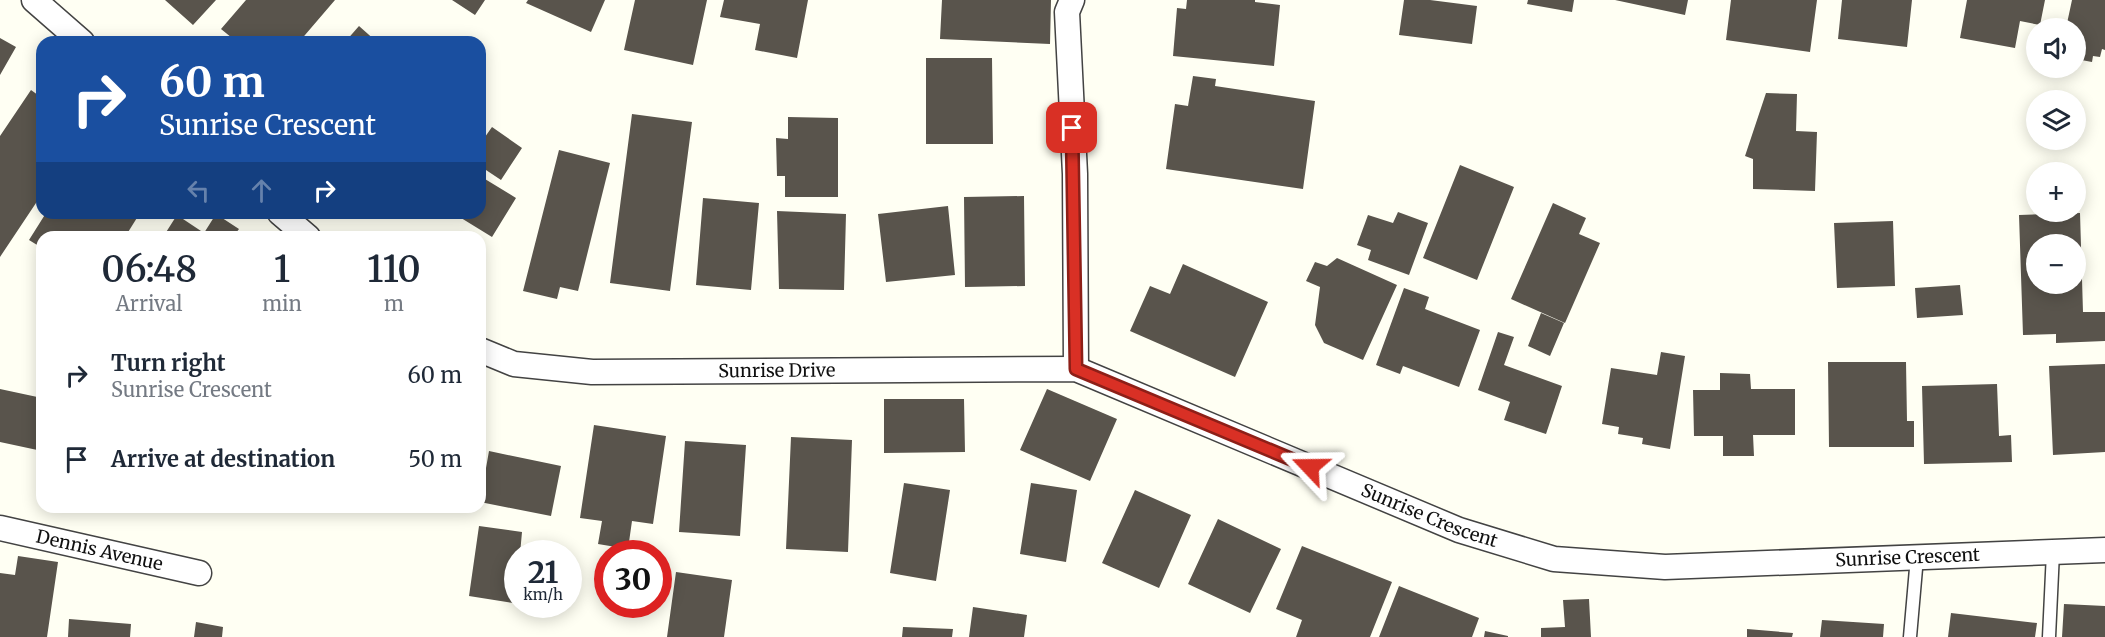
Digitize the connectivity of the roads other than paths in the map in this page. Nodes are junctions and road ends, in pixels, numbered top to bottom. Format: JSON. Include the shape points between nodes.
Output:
{"nodes":[{"id":1,"x":34,"y":0,"type":"edge"},
{"id":2,"x":1072,"y":0,"type":"edge"},
{"id":3,"x":75,"y":36,"type":"edge"},
{"id":4,"x":287,"y":219,"type":"edge"},
{"id":5,"x":301,"y":231,"type":"edge"},
{"id":6,"x":486,"y":352,"type":"edge"},
{"id":7,"x":1076,"y":369,"type":"junction"},
{"id":8,"x":0,"y":528,"type":"edge"},
{"id":9,"x":2105,"y":550,"type":"edge"},
{"id":10,"x":2053,"y":552,"type":"junction"},
{"id":11,"x":1917,"y":557,"type":"junction"},
{"id":12,"x":199,"y":573,"type":"dead end"},
{"id":13,"x":1910,"y":637,"type":"edge"},
{"id":14,"x":2049,"y":637,"type":"edge"}],
"edges":[{"from":1,"to":3,"type":"street"},
{"from":2,"to":7,"type":"street","via":[[1067,12],[1075,174]]},
{"from":4,"to":5,"type":"street"},
{"from":6,"to":7,"type":"street","name":"Sunrise Drive","via":[[514,364],[592,372]]},
{"from":7,"to":11,"type":"street","name":"Sunrise Crescent","via":[[1459,530],[1554,559],[1665,567]]},
{"from":8,"to":12,"type":"street","name":"Dennis Avenue"},
{"from":9,"to":10,"type":"street","name":"Sunrise Crescent"},
{"from":10,"to":11,"type":"street","name":"Sunrise Crescent"},
{"from":10,"to":14,"type":"lane"},
{"from":11,"to":13,"type":"lane"}]}
